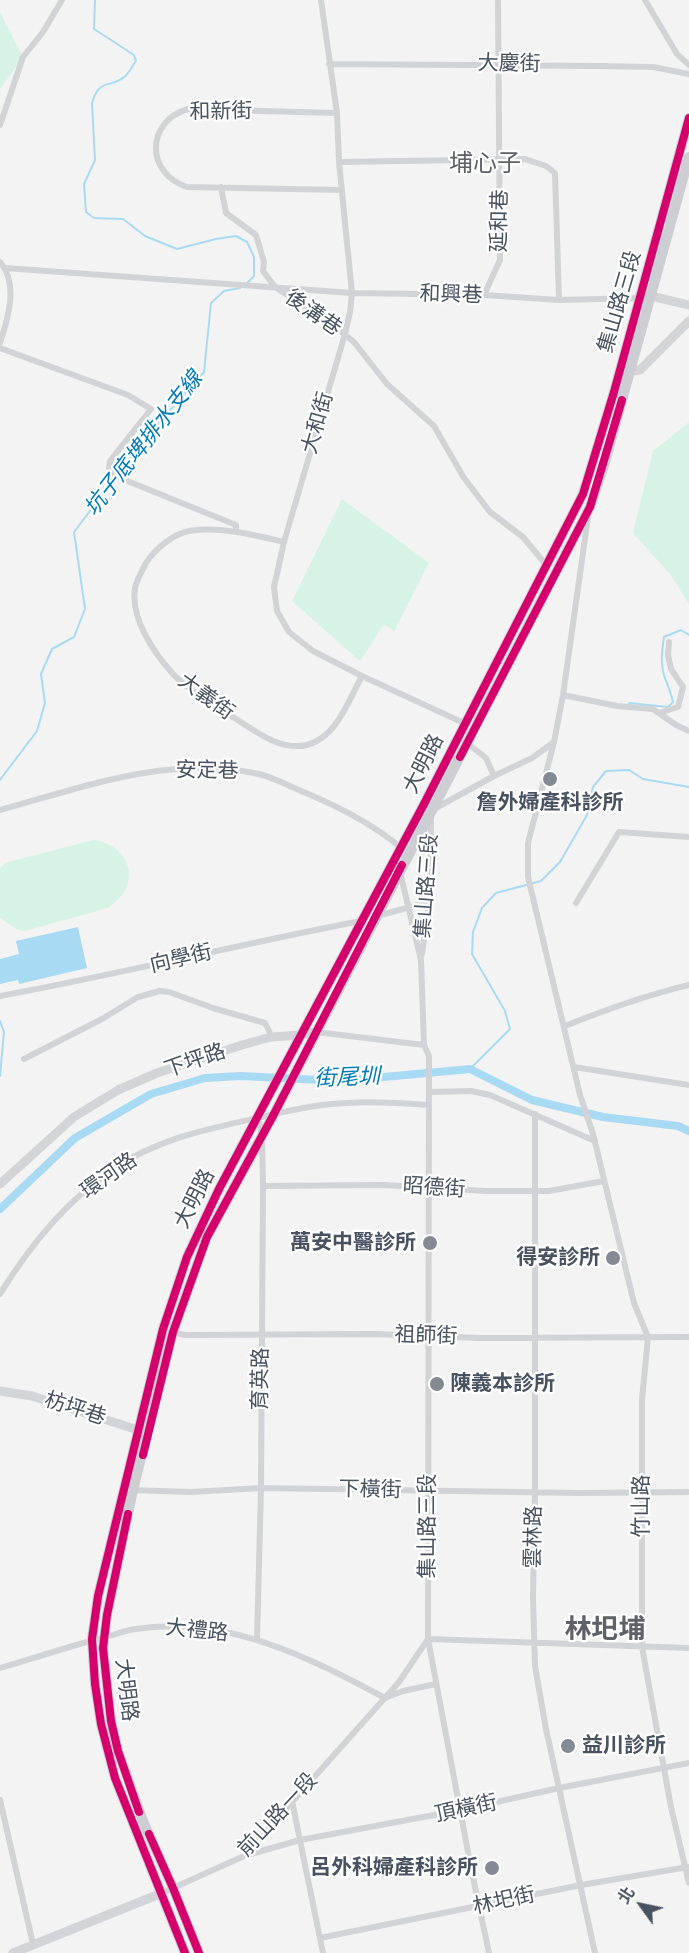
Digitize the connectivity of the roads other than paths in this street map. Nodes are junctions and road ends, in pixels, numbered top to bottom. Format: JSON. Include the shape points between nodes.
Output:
{"nodes":[{"id":1,"x":62,"y":0,"type":"edge"},
{"id":2,"x":321,"y":0,"type":"edge"},
{"id":3,"x":498,"y":0,"type":"edge"},
{"id":4,"x":645,"y":0,"type":"edge"},
{"id":5,"x":498,"y":63,"type":"junction"},
{"id":6,"x":329,"y":64,"type":"junction"},
{"id":7,"x":689,"y":65,"type":"edge"},
{"id":8,"x":689,"y":74,"type":"edge"},
{"id":9,"x":337,"y":113,"type":"junction"},
{"id":10,"x":689,"y":118,"type":"edge"},
{"id":11,"x":0,"y":125,"type":"edge"},
{"id":12,"x":689,"y":157,"type":"edge"},
{"id":13,"x":500,"y":159,"type":"junction"},
{"id":14,"x":339,"y":162,"type":"junction"},
{"id":15,"x":221,"y":187,"type":"junction"},
{"id":16,"x":342,"y":190,"type":"junction"},
{"id":17,"x":0,"y":262,"type":"edge"},
{"id":18,"x":5,"y":268,"type":"junction"},
{"id":19,"x":275,"y":287,"type":"junction"},
{"id":20,"x":352,"y":292,"type":"junction"},
{"id":21,"x":484,"y":295,"type":"junction"},
{"id":22,"x":645,"y":297,"type":"junction"},
{"id":23,"x":558,"y":300,"type":"junction"},
{"id":24,"x":689,"y":304,"type":"edge"},
{"id":25,"x":689,"y":321,"type":"edge"},
{"id":26,"x":345,"y":334,"type":"junction"},
{"id":27,"x":0,"y":343,"type":"edge"},
{"id":28,"x":0,"y":348,"type":"edge"},
{"id":29,"x":625,"y":372,"type":"junction"},
{"id":30,"x":583,"y":494,"type":"junction"},
{"id":31,"x":590,"y":507,"type":"junction"},
{"id":32,"x":236,"y":532,"type":"junction"},
{"id":33,"x":284,"y":542,"type":"junction"},
{"id":34,"x":547,"y":566,"type":"junction"},
{"id":35,"x":669,"y":642,"type":"dead end"},
{"id":36,"x":362,"y":676,"type":"junction"},
{"id":37,"x":563,"y":695,"type":"junction"},
{"id":38,"x":659,"y":713,"type":"junction"},
{"id":39,"x":470,"y":726,"type":"junction"},
{"id":40,"x":689,"y":731,"type":"edge"},
{"id":41,"x":554,"y":742,"type":"junction"},
{"id":42,"x":467,"y":743,"type":"junction"},
{"id":43,"x":494,"y":776,"type":"junction"},
{"id":44,"x":427,"y":808,"type":"junction"},
{"id":45,"x":0,"y":810,"type":"edge"},
{"id":46,"x":689,"y":837,"type":"edge"},
{"id":47,"x":400,"y":847,"type":"junction"},
{"id":48,"x":400,"y":871,"type":"junction"},
{"id":49,"x":429,"y":902,"type":"junction"},
{"id":50,"x":576,"y":903,"type":"dead end"},
{"id":51,"x":410,"y":906,"type":"junction"},
{"id":52,"x":376,"y":916,"type":"junction"},
{"id":53,"x":362,"y":921,"type":"junction"},
{"id":54,"x":421,"y":960,"type":"junction"},
{"id":55,"x":689,"y":986,"type":"edge"},
{"id":56,"x":0,"y":996,"type":"edge"},
{"id":57,"x":565,"y":1026,"type":"junction"},
{"id":58,"x":316,"y":1032,"type":"junction"},
{"id":59,"x":301,"y":1035,"type":"junction"},
{"id":60,"x":272,"y":1037,"type":"junction"},
{"id":61,"x":424,"y":1045,"type":"junction"},
{"id":62,"x":24,"y":1059,"type":"dead end"},
{"id":63,"x":574,"y":1067,"type":"junction"},
{"id":64,"x":689,"y":1085,"type":"edge"},
{"id":65,"x":430,"y":1092,"type":"junction"},
{"id":66,"x":429,"y":1105,"type":"junction"},
{"id":67,"x":274,"y":1114,"type":"junction"},
{"id":68,"x":535,"y":1114,"type":"junction"},
{"id":69,"x":258,"y":1117,"type":"junction"},
{"id":70,"x":262,"y":1137,"type":"junction"},
{"id":71,"x":595,"y":1142,"type":"junction"},
{"id":72,"x":604,"y":1181,"type":"junction"},
{"id":73,"x":0,"y":1184,"type":"edge"},
{"id":74,"x":263,"y":1186,"type":"junction"},
{"id":75,"x":429,"y":1187,"type":"junction"},
{"id":76,"x":534,"y":1191,"type":"junction"},
{"id":77,"x":0,"y":1294,"type":"edge"},
{"id":78,"x":168,"y":1331,"type":"junction"},
{"id":79,"x":261,"y":1335,"type":"junction"},
{"id":80,"x":429,"y":1335,"type":"junction"},
{"id":81,"x":535,"y":1337,"type":"junction"},
{"id":82,"x":648,"y":1337,"type":"junction"},
{"id":83,"x":689,"y":1337,"type":"edge"},
{"id":84,"x":0,"y":1390,"type":"edge"},
{"id":85,"x":143,"y":1430,"type":"junction"},
{"id":86,"x":261,"y":1488,"type":"junction"},
{"id":87,"x":128,"y":1490,"type":"junction"},
{"id":88,"x":428,"y":1491,"type":"junction"},
{"id":89,"x":535,"y":1492,"type":"junction"},
{"id":90,"x":641,"y":1492,"type":"junction"},
{"id":91,"x":689,"y":1492,"type":"edge"},
{"id":92,"x":98,"y":1639,"type":"junction"},
{"id":93,"x":428,"y":1639,"type":"junction"},
{"id":94,"x":257,"y":1640,"type":"junction"},
{"id":95,"x":534,"y":1642,"type":"junction"},
{"id":96,"x":642,"y":1647,"type":"junction"},
{"id":97,"x":689,"y":1648,"type":"edge"},
{"id":98,"x":0,"y":1668,"type":"edge"},
{"id":99,"x":436,"y":1684,"type":"junction"},
{"id":100,"x":386,"y":1698,"type":"junction"},
{"id":101,"x":689,"y":1763,"type":"edge"},
{"id":102,"x":664,"y":1768,"type":"junction"},
{"id":103,"x":559,"y":1788,"type":"junction"},
{"id":104,"x":0,"y":1800,"type":"edge"},
{"id":105,"x":292,"y":1801,"type":"junction"},
{"id":106,"x":461,"y":1810,"type":"junction"},
{"id":107,"x":300,"y":1840,"type":"junction"},
{"id":108,"x":244,"y":1856,"type":"junction"},
{"id":109,"x":688,"y":1867,"type":"edge"},
{"id":110,"x":689,"y":1883,"type":"edge"},
{"id":111,"x":581,"y":1886,"type":"junction"},
{"id":112,"x":174,"y":1888,"type":"junction"},
{"id":113,"x":162,"y":1893,"type":"junction"},
{"id":114,"x":480,"y":1906,"type":"junction"},
{"id":115,"x":320,"y":1938,"type":"junction"},
{"id":116,"x":33,"y":1944,"type":"junction"},
{"id":117,"x":183,"y":1952,"type":"edge"},
{"id":118,"x":13,"y":1953,"type":"edge"},
{"id":119,"x":199,"y":1953,"type":"edge"},
{"id":120,"x":323,"y":1953,"type":"edge"},
{"id":121,"x":489,"y":1953,"type":"edge"},
{"id":122,"x":595,"y":1953,"type":"edge"}],
"edges":[{"from":1,"to":11,"type":"street","via":[[23,57]]},
{"from":2,"to":6,"type":"street","name":"大和街"},
{"from":3,"to":5,"type":"street","name":"延和巷"},
{"from":4,"to":7,"type":"street","via":[[677,54]]},
{"from":5,"to":6,"type":"street","name":"大慶街"},
{"from":5,"to":8,"type":"street","name":"大慶街","via":[[653,67]]},
{"from":5,"to":13,"type":"street","name":"延和巷"},
{"from":6,"to":9,"type":"street","name":"大和街"},
{"from":9,"to":14,"type":"street","name":"大和街"},
{"from":9,"to":15,"type":"street","name":"和新街","via":[[188,109],[172,116],[157,141],[157,159],[162,170],[187,187]]},
{"from":10,"to":22,"type":"main road","name":"集山路三段"},
{"from":12,"to":22,"type":"main road","name":"集山路三段"},
{"from":13,"to":14,"type":"street"},
{"from":13,"to":21,"type":"street","name":"延和巷","via":[[500,260]]},
{"from":13,"to":23,"type":"street","via":[[525,159],[555,172]]},
{"from":14,"to":16,"type":"street","name":"大和街"},
{"from":15,"to":16,"type":"street","name":"和新街"},
{"from":15,"to":19,"type":"street","name":"後溝巷","via":[[226,213],[256,235],[263,271]]},
{"from":16,"to":20,"type":"street","name":"大和街"},
{"from":17,"to":18,"type":"street"},
{"from":18,"to":19,"type":"street","name":"和興巷"},
{"from":18,"to":27,"type":"street","via":[[11,295]]},
{"from":19,"to":20,"type":"street","name":"和興巷"},
{"from":19,"to":26,"type":"street","name":"後溝巷"},
{"from":20,"to":21,"type":"street","name":"和興巷"},
{"from":20,"to":26,"type":"street","name":"大和街"},
{"from":21,"to":23,"type":"street","name":"和興巷"},
{"from":22,"to":23,"type":"street","name":"和興巷"},
{"from":22,"to":24,"type":"street"},
{"from":22,"to":29,"type":"main road","name":"集山路三段"},
{"from":25,"to":29,"type":"street","via":[[640,370]]},
{"from":26,"to":33,"type":"street","name":"大和街"},
{"from":26,"to":34,"type":"street","name":"後溝巷","via":[[387,384],[434,426],[490,512],[524,537]]},
{"from":28,"to":32,"type":"street","via":[[125,394],[152,409],[110,461],[109,469],[121,478],[236,525]]},
{"from":29,"to":30,"type":"main road","name":"集山路三段"},
{"from":29,"to":31,"type":"main road","name":"集山路三段","via":[[604,466]]},
{"from":30,"to":31,"type":"street"},
{"from":30,"to":34,"type":"main road","name":"大明路"},
{"from":31,"to":37,"type":"street","name":"集山路三段"},
{"from":31,"to":39,"type":"main road","name":"大明路"},
{"from":32,"to":33,"type":"street","name":"大義街"},
{"from":32,"to":36,"type":"street","name":"大義街","via":[[189,531],[174,537],[140,573],[135,610],[153,646],[174,675],[263,736],[299,746],[323,738],[336,726]]},
{"from":33,"to":36,"type":"street","name":"大和街","via":[[274,593],[282,622],[313,651]]},
{"from":34,"to":39,"type":"main road","name":"大明路"},
{"from":35,"to":38,"type":"street","via":[[671,669],[683,687],[678,707]]},
{"from":36,"to":39,"type":"street","name":"大和街"},
{"from":37,"to":38,"type":"street"},
{"from":37,"to":41,"type":"street","name":"集山路三段"},
{"from":38,"to":40,"type":"street"},
{"from":39,"to":42,"type":"main road","name":"大明路"},
{"from":39,"to":44,"type":"main road","name":"大明路"},
{"from":41,"to":43,"type":"street","name":"集山路三段","via":[[532,758]]},
{"from":41,"to":57,"type":"street","via":[[528,843],[528,877]]},
{"from":42,"to":43,"type":"street","via":[[486,758]]},
{"from":42,"to":44,"type":"main road","name":"大明路"},
{"from":43,"to":44,"type":"street","name":"集山路三段"},
{"from":44,"to":47,"type":"main road","name":"大明路"},
{"from":44,"to":48,"type":"main road","name":"大明路"},
{"from":44,"to":49,"type":"street","name":"集山路三段"},
{"from":45,"to":47,"type":"street","name":"安定巷","via":[[116,777],[177,769],[236,770],[262,775],[316,797],[384,833]]},
{"from":46,"to":50,"type":"street","via":[[619,832]]},
{"from":47,"to":48,"type":"street","name":"集山路三段"},
{"from":47,"to":53,"type":"main road","name":"大明路"},
{"from":48,"to":51,"type":"street","name":"集山路三段"},
{"from":48,"to":52,"type":"main road","name":"大明路"},
{"from":49,"to":51,"type":"street"},
{"from":49,"to":54,"type":"street","name":"集山路三段"},
{"from":51,"to":52,"type":"street"},
{"from":51,"to":54,"type":"street","name":"集山路三段"},
{"from":52,"to":58,"type":"main road","name":"大明路"},
{"from":53,"to":56,"type":"street","name":"向學街"},
{"from":53,"to":59,"type":"main road","name":"大明路"},
{"from":54,"to":61,"type":"street","name":"集山路三段"},
{"from":55,"to":57,"type":"street"},
{"from":57,"to":63,"type":"street"},
{"from":58,"to":59,"type":"street","name":"下坪路"},
{"from":58,"to":61,"type":"street","name":"下坪路"},
{"from":58,"to":67,"type":"main road","name":"大明路"},
{"from":59,"to":60,"type":"street","name":"下坪路"},
{"from":59,"to":69,"type":"main road","name":"大明路"},
{"from":60,"to":62,"type":"street","via":[[265,1023],[160,992],[138,997]]},
{"from":60,"to":73,"type":"street","name":"下坪路","via":[[158,1073],[118,1090],[74,1117]]},
{"from":61,"to":65,"type":"street","name":"集山路三段","via":[[429,1056]]},
{"from":63,"to":64,"type":"street"},
{"from":63,"to":71,"type":"street","name":"竹山路"},
{"from":65,"to":66,"type":"street","name":"集山路三段"},
{"from":65,"to":68,"type":"street","via":[[471,1091]]},
{"from":66,"to":67,"type":"street","name":"環河路","via":[[346,1103]]},
{"from":66,"to":75,"type":"street","name":"集山路三段"},
{"from":67,"to":69,"type":"street","name":"環河路"},
{"from":67,"to":70,"type":"main road","name":"大明路"},
{"from":68,"to":71,"type":"street"},
{"from":68,"to":76,"type":"street","name":"雲林路"},
{"from":69,"to":70,"type":"street","name":"育英路"},
{"from":69,"to":77,"type":"street","name":"環河路","via":[[174,1139],[112,1170],[74,1201],[38,1239]]},
{"from":69,"to":78,"type":"main road","name":"大明路","via":[[197,1233]]},
{"from":70,"to":74,"type":"street","name":"育英路"},
{"from":70,"to":78,"type":"main road","name":"大明路","via":[[207,1237]]},
{"from":71,"to":72,"type":"street","name":"竹山路"},
{"from":72,"to":76,"type":"street","name":"昭德街"},
{"from":72,"to":82,"type":"street","name":"竹山路","via":[[634,1303]]},
{"from":74,"to":75,"type":"street","name":"昭德街"},
{"from":74,"to":79,"type":"street","name":"育英路"},
{"from":75,"to":76,"type":"street","name":"昭德街"},
{"from":75,"to":80,"type":"street","name":"集山路三段"},
{"from":76,"to":81,"type":"street","name":"雲林路"},
{"from":78,"to":79,"type":"street","name":"祖師街","via":[[185,1335]]},
{"from":78,"to":85,"type":"main road","name":"大明路"},
{"from":79,"to":80,"type":"street","name":"祖師街"},
{"from":79,"to":86,"type":"street","name":"育英路"},
{"from":80,"to":81,"type":"street","name":"祖師街"},
{"from":80,"to":88,"type":"street","name":"集山路三段"},
{"from":81,"to":82,"type":"street","name":"祖師街"},
{"from":81,"to":89,"type":"street","name":"雲林路"},
{"from":82,"to":83,"type":"street","name":"祖師街"},
{"from":82,"to":90,"type":"street","name":"竹山路","via":[[642,1400]]},
{"from":84,"to":85,"type":"street","name":"枋坪巷"},
{"from":85,"to":87,"type":"main road","name":"大明路"},
{"from":86,"to":87,"type":"street","name":"下橫街"},
{"from":86,"to":88,"type":"street","name":"下橫街"},
{"from":86,"to":94,"type":"street","name":"育英路"},
{"from":87,"to":92,"type":"main road","name":"大明路","via":[[107,1615]]},
{"from":88,"to":89,"type":"street","name":"下橫街"},
{"from":88,"to":93,"type":"street","name":"集山路三段"},
{"from":89,"to":90,"type":"street","name":"下橫街"},
{"from":89,"to":95,"type":"street","name":"雲林路"},
{"from":90,"to":91,"type":"street","name":"下橫街"},
{"from":90,"to":96,"type":"street","name":"竹山路"},
{"from":92,"to":94,"type":"street","name":"大禮路","via":[[131,1629],[167,1625],[204,1628]]},
{"from":92,"to":98,"type":"street","name":"大禮路"},
{"from":92,"to":112,"type":"main road","name":"大明路","via":[[103,1648],[118,1751],[143,1821]]},
{"from":92,"to":113,"type":"main road","name":"大明路","via":[[95,1684],[101,1724],[115,1778]]},
{"from":93,"to":95,"type":"street"},
{"from":93,"to":99,"type":"street","name":"集山路三段"},
{"from":93,"to":100,"type":"street","name":"前山路一段"},
{"from":94,"to":100,"type":"street","name":"大禮路","via":[[300,1655]]},
{"from":95,"to":96,"type":"street"},
{"from":95,"to":103,"type":"street","name":"雲林路","via":[[535,1666]]},
{"from":96,"to":97,"type":"street"},
{"from":96,"to":102,"type":"street","name":"竹山路"},
{"from":99,"to":100,"type":"street","name":"前山路一段"},
{"from":99,"to":106,"type":"street","name":"集山路三段"},
{"from":100,"to":105,"type":"street","name":"前山路一段"},
{"from":101,"to":102,"type":"street","name":"頂橫街"},
{"from":102,"to":103,"type":"street","name":"頂橫街"},
{"from":102,"to":109,"type":"street","name":"竹山路"},
{"from":103,"to":106,"type":"street","name":"頂橫街"},
{"from":103,"to":111,"type":"street","name":"雲林路"},
{"from":104,"to":116,"type":"street"},
{"from":105,"to":107,"type":"street"},
{"from":105,"to":108,"type":"street","name":"前山路一段"},
{"from":106,"to":107,"type":"street","name":"頂橫街"},
{"from":106,"to":114,"type":"street","name":"集山路三段"},
{"from":107,"to":108,"type":"street","name":"頂橫街"},
{"from":107,"to":115,"type":"street"},
{"from":108,"to":112,"type":"street","name":"前山路一段"},
{"from":109,"to":110,"type":"street","name":"竹山路"},
{"from":109,"to":111,"type":"street","name":"林圯街"},
{"from":111,"to":114,"type":"street","name":"林圯街"},
{"from":111,"to":122,"type":"street","name":"雲林路"},
{"from":112,"to":113,"type":"street","name":"前山路一段"},
{"from":112,"to":119,"type":"main road","name":"大明路"},
{"from":113,"to":116,"type":"street","name":"前山路一段"},
{"from":113,"to":117,"type":"main road","name":"大明路"},
{"from":114,"to":115,"type":"street","name":"林圯街"},
{"from":114,"to":121,"type":"street","name":"集山路三段"},
{"from":115,"to":120,"type":"street"},
{"from":116,"to":118,"type":"street","name":"前山路一段"}]}
